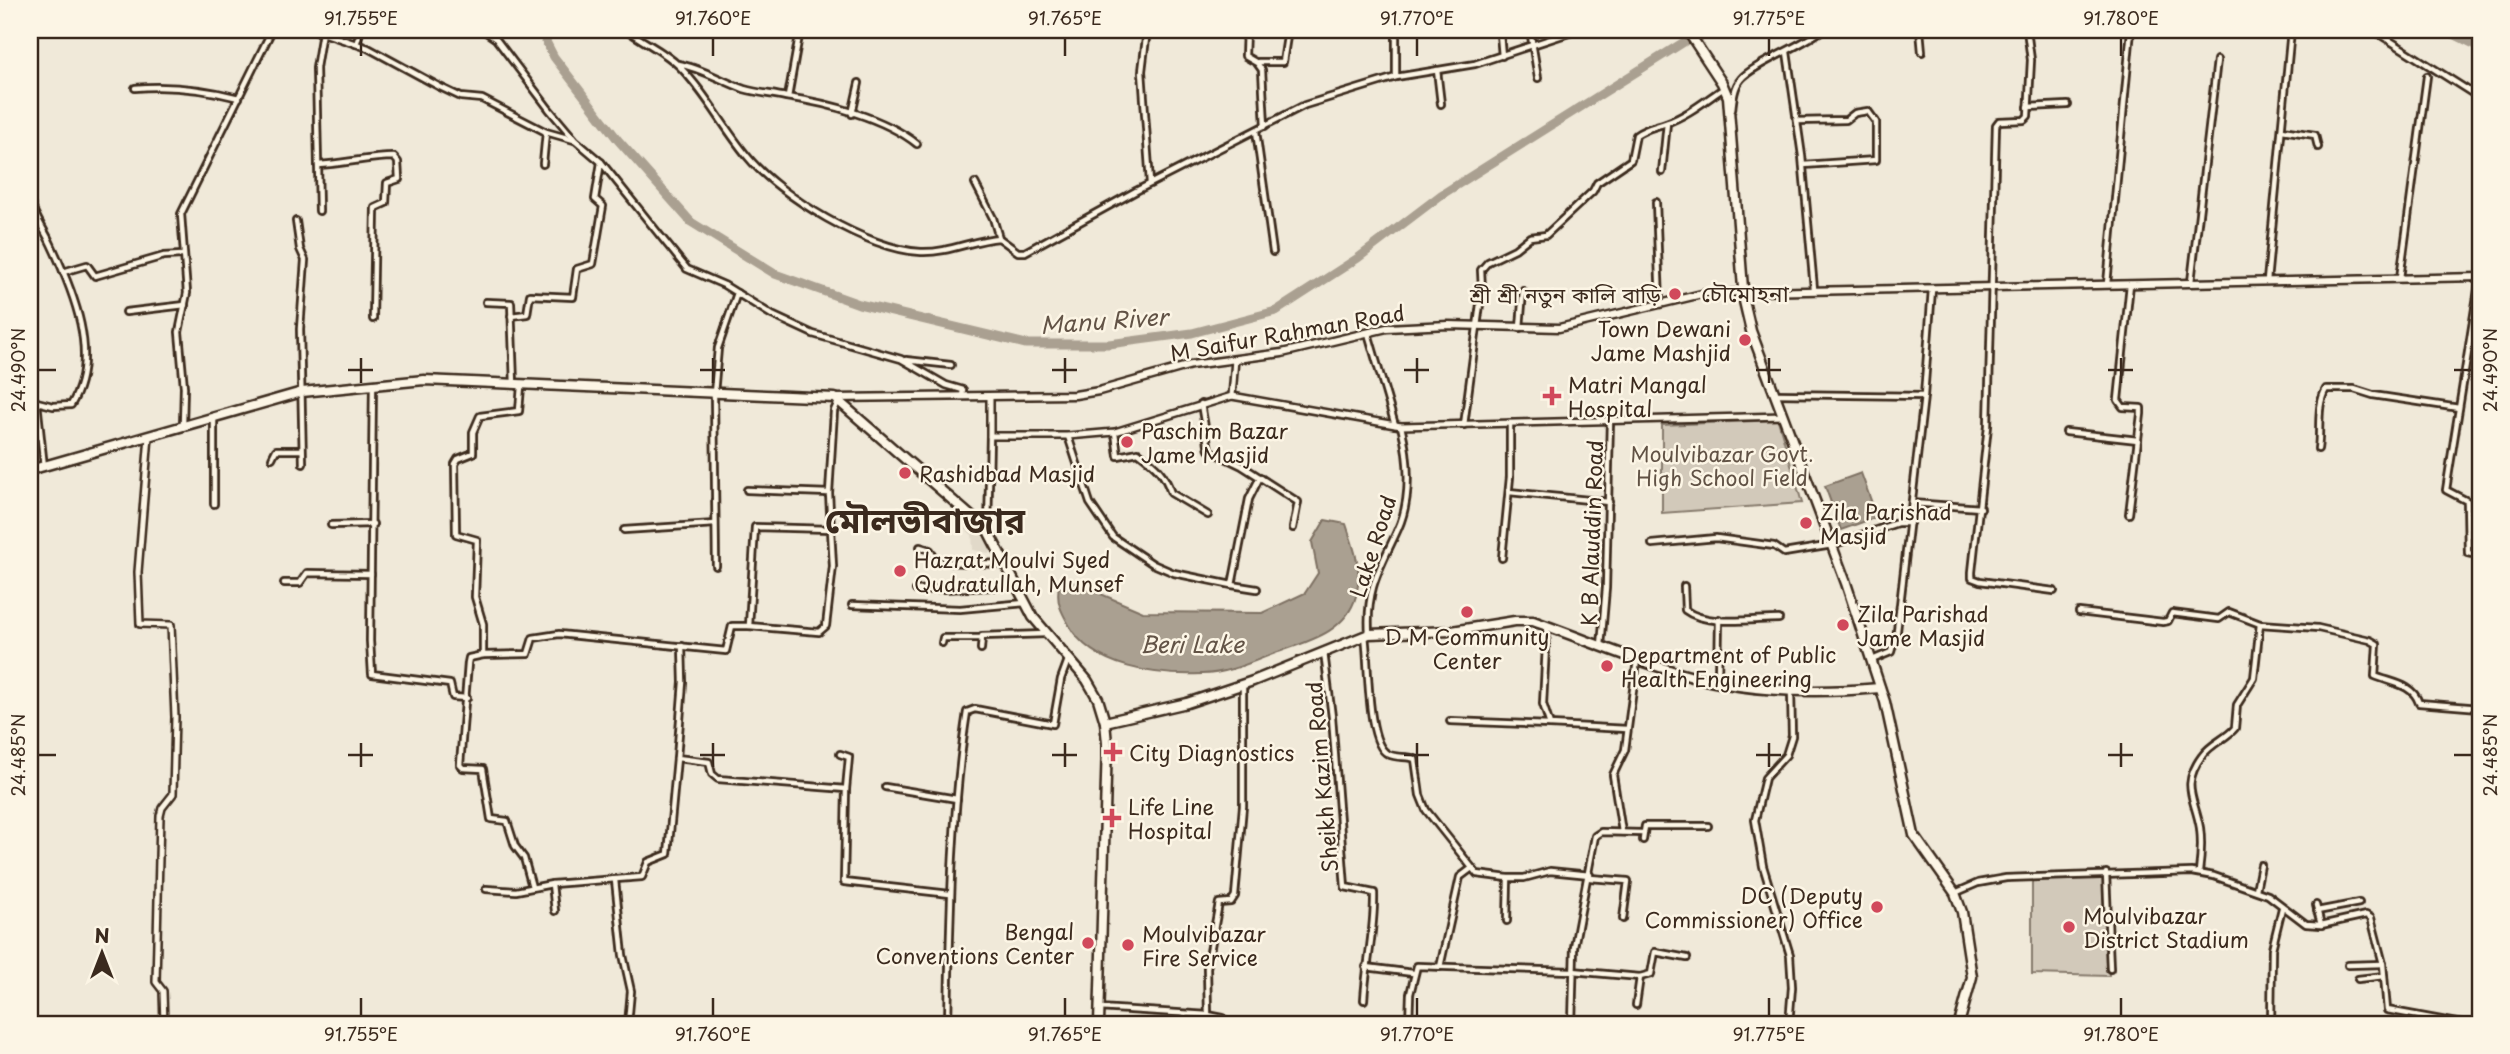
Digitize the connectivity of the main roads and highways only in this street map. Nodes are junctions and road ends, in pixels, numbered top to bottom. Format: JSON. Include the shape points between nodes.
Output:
{"nodes":[{"id":1,"x":1687,"y":30,"type":"edge"},
{"id":2,"x":2480,"y":277,"type":"edge"},
{"id":3,"x":1743,"y":291,"type":"junction"},
{"id":4,"x":837,"y":399,"type":"junction"},
{"id":5,"x":30,"y":470,"type":"edge"},
{"id":6,"x":1880,"y":688,"type":"junction"},
{"id":7,"x":1105,"y":722,"type":"junction"},
{"id":8,"x":1099,"y":1024,"type":"edge"},
{"id":9,"x":1959,"y":1024,"type":"edge"}],
"edges":[{"from":1,"to":3,"type":"highway","via":[[1723,86]]},
{"from":2,"to":3,"type":"main road","name":"M Saifur Rahman Road"},
{"from":3,"to":4,"type":"main road","name":"M Saifur Rahman Road","via":[[1706,293],[1559,328],[1387,328],[1282,353],[1191,365],[1100,391]]},
{"from":3,"to":6,"type":"highway","via":[[1751,331]]},
{"from":4,"to":5,"type":"highway","via":[[424,380],[373,384],[302,392]]},
{"from":4,"to":7,"type":"highway","via":[[988,531],[1045,634],[1087,680]]},
{"from":6,"to":7,"type":"highway","via":[[1791,692],[1718,680],[1671,671],[1533,621],[1515,621],[1452,631],[1367,635],[1187,703]]},
{"from":6,"to":9,"type":"highway","via":[[1914,835],[1955,893],[1962,912],[1972,976]]},
{"from":7,"to":8,"type":"highway","via":[[1107,798],[1101,868]]}]}
